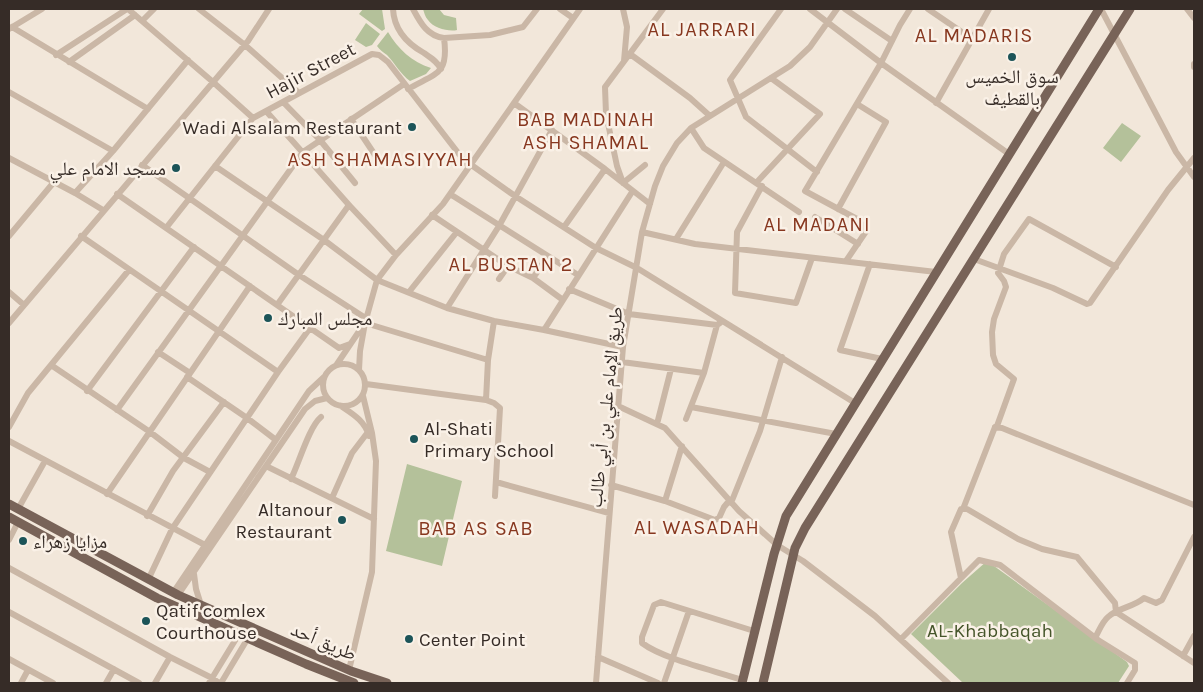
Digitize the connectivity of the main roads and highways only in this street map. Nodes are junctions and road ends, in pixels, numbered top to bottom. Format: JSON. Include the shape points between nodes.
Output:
{"nodes":[{"id":1,"x":1100,"y":9,"type":"edge"},
{"id":2,"x":1130,"y":9,"type":"edge"},
{"id":3,"x":9,"y":504,"type":"edge"},
{"id":4,"x":9,"y":517,"type":"edge"},
{"id":5,"x":742,"y":681,"type":"edge"},
{"id":6,"x":350,"y":683,"type":"edge"},
{"id":7,"x":387,"y":683,"type":"edge"},
{"id":8,"x":763,"y":683,"type":"edge"}],
"edges":[{"from":1,"to":5,"type":"main road","via":[[786,516]]},
{"from":2,"to":8,"type":"main road","via":[[805,528],[794,554]]},
{"from":3,"to":7,"type":"main road","name":"طريق أحد","via":[[176,594],[349,670]]},
{"from":4,"to":6,"type":"main road","name":"طريق أحد","via":[[157,598]]}]}
